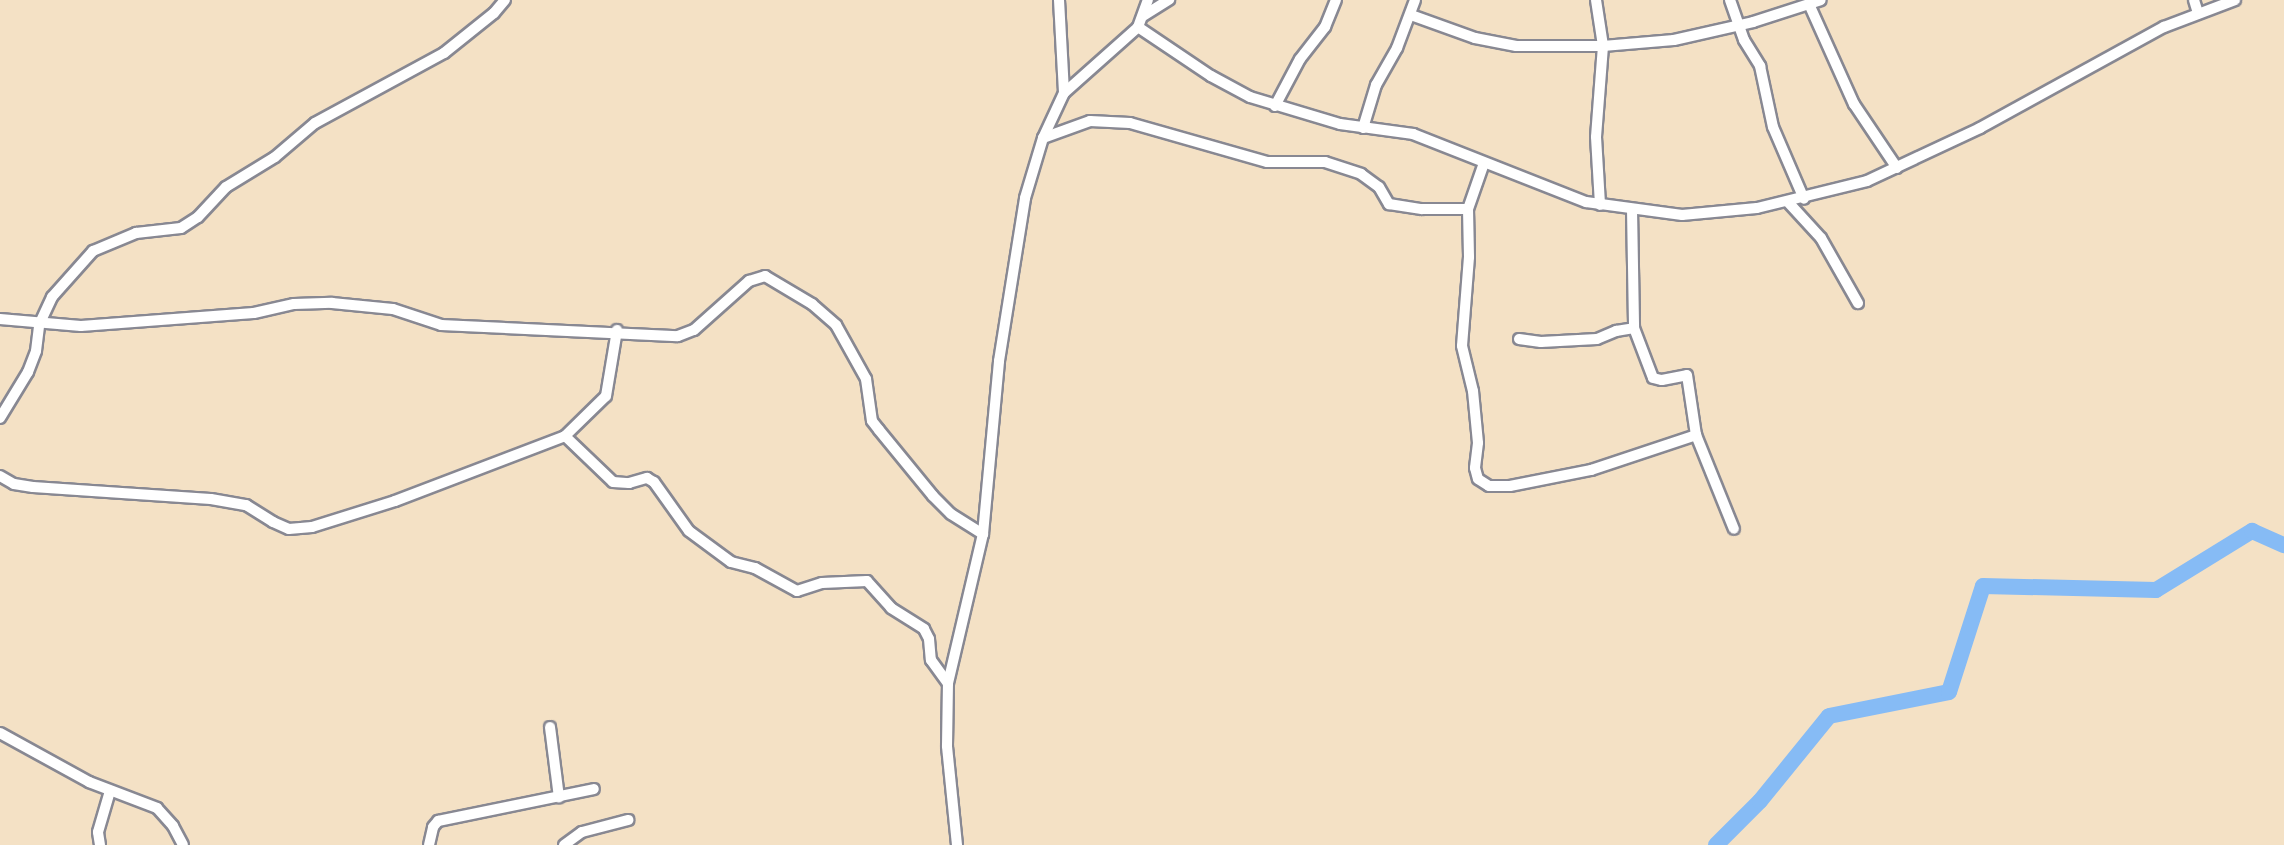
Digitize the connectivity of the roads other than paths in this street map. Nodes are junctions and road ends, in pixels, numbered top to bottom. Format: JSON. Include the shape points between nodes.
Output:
{"nodes":[{"id":1,"x":505,"y":0,"type":"edge"},
{"id":2,"x":1059,"y":0,"type":"edge"},
{"id":3,"x":1148,"y":0,"type":"edge"},
{"id":4,"x":1168,"y":0,"type":"edge"},
{"id":5,"x":1336,"y":0,"type":"edge"},
{"id":6,"x":1415,"y":0,"type":"edge"},
{"id":7,"x":1597,"y":0,"type":"edge"},
{"id":8,"x":1730,"y":0,"type":"edge"},
{"id":9,"x":1821,"y":0,"type":"edge"},
{"id":10,"x":2194,"y":0,"type":"edge"},
{"id":11,"x":2235,"y":0,"type":"edge"},
{"id":12,"x":1809,"y":4,"type":"junction"},
{"id":13,"x":2198,"y":13,"type":"junction"},
{"id":14,"x":1411,"y":15,"type":"junction"},
{"id":15,"x":1140,"y":22,"type":"junction"},
{"id":16,"x":1738,"y":25,"type":"junction"},
{"id":17,"x":1603,"y":46,"type":"junction"},
{"id":18,"x":1064,"y":93,"type":"junction"},
{"id":19,"x":1275,"y":106,"type":"junction"},
{"id":20,"x":1363,"y":128,"type":"junction"},
{"id":21,"x":1043,"y":138,"type":"junction"},
{"id":22,"x":1484,"y":163,"type":"junction"},
{"id":23,"x":1897,"y":168,"type":"junction"},
{"id":24,"x":1804,"y":199,"type":"junction"},
{"id":25,"x":1788,"y":202,"type":"junction"},
{"id":26,"x":1600,"y":205,"type":"junction"},
{"id":27,"x":1468,"y":209,"type":"junction"},
{"id":28,"x":1632,"y":209,"type":"junction"},
{"id":29,"x":1858,"y":303,"type":"dead end"},
{"id":30,"x":0,"y":319,"type":"edge"},
{"id":31,"x":39,"y":325,"type":"junction"},
{"id":32,"x":1634,"y":328,"type":"junction"},
{"id":33,"x":617,"y":330,"type":"junction"},
{"id":34,"x":1519,"y":339,"type":"dead end"},
{"id":35,"x":0,"y":418,"type":"edge"},
{"id":36,"x":1696,"y":435,"type":"junction"},
{"id":37,"x":565,"y":436,"type":"junction"},
{"id":38,"x":0,"y":477,"type":"edge"},
{"id":39,"x":1734,"y":530,"type":"dead end"},
{"id":40,"x":983,"y":534,"type":"junction"},
{"id":41,"x":948,"y":683,"type":"junction"},
{"id":42,"x":550,"y":727,"type":"dead end"},
{"id":43,"x":0,"y":733,"type":"edge"},
{"id":44,"x":594,"y":789,"type":"dead end"},
{"id":45,"x":110,"y":792,"type":"junction"},
{"id":46,"x":559,"y":797,"type":"junction"},
{"id":47,"x":628,"y":820,"type":"dead end"},
{"id":48,"x":100,"y":845,"type":"edge"},
{"id":49,"x":183,"y":845,"type":"edge"},
{"id":50,"x":429,"y":845,"type":"edge"},
{"id":51,"x":564,"y":845,"type":"edge"},
{"id":52,"x":957,"y":845,"type":"edge"}],
"edges":[{"from":1,"to":31,"type":"street","via":[[444,53],[315,123],[275,157],[226,187],[181,228],[136,233],[93,251],[51,297]]},
{"from":2,"to":18,"type":"street"},
{"from":3,"to":15,"type":"street"},
{"from":4,"to":15,"type":"street"},
{"from":5,"to":19,"type":"street","via":[[1325,27],[1300,59]]},
{"from":6,"to":14,"type":"street"},
{"from":7,"to":17,"type":"street"},
{"from":8,"to":16,"type":"street"},
{"from":9,"to":12,"type":"street"},
{"from":10,"to":13,"type":"street"},
{"from":11,"to":13,"type":"street"},
{"from":12,"to":16,"type":"street"},
{"from":12,"to":23,"type":"street","via":[[1854,104]]},
{"from":13,"to":23,"type":"street"},
{"from":14,"to":17,"type":"street","via":[[1475,38],[1516,46]]},
{"from":14,"to":20,"type":"street","via":[[1376,85]]},
{"from":15,"to":18,"type":"street"},
{"from":15,"to":19,"type":"street","via":[[1211,76]]},
{"from":16,"to":17,"type":"street","via":[[1674,40]]},
{"from":16,"to":24,"type":"street","via":[[1760,66],[1773,127]]},
{"from":17,"to":26,"type":"street","via":[[1596,137]]},
{"from":18,"to":21,"type":"street"},
{"from":19,"to":20,"type":"street"},
{"from":20,"to":22,"type":"street","via":[[1413,134]]},
{"from":21,"to":27,"type":"street","via":[[1090,121],[1129,123],[1267,162],[1325,162],[1361,174],[1379,187],[1389,204]]},
{"from":21,"to":40,"type":"street","via":[[1025,198],[999,361]]},
{"from":22,"to":26,"type":"street"},
{"from":22,"to":27,"type":"street"},
{"from":23,"to":24,"type":"street"},
{"from":24,"to":25,"type":"street"},
{"from":25,"to":28,"type":"street","via":[[1682,215]]},
{"from":25,"to":29,"type":"street","via":[[1817,232]]},
{"from":26,"to":28,"type":"street"},
{"from":27,"to":36,"type":"street","via":[[1469,269],[1462,345],[1473,391],[1478,479],[1489,486],[1510,486],[1591,470]]},
{"from":28,"to":32,"type":"street"},
{"from":30,"to":31,"type":"street"},
{"from":31,"to":33,"type":"street","via":[[150,322],[332,303],[393,309],[441,325]]},
{"from":31,"to":35,"type":"street","via":[[28,372]]},
{"from":32,"to":34,"type":"street","via":[[1597,339]]},
{"from":32,"to":36,"type":"street","via":[[1653,378],[1687,375]]},
{"from":33,"to":37,"type":"street","via":[[606,396]]},
{"from":33,"to":40,"type":"street","via":[[678,336],[690,332],[755,278],[773,279],[836,325],[866,379],[872,421],[878,430],[951,514]]},
{"from":36,"to":39,"type":"street"},
{"from":37,"to":38,"type":"street","via":[[395,501],[312,527],[289,529],[246,505],[33,487]]},
{"from":37,"to":41,"type":"street","via":[[613,482],[647,478],[654,482],[689,531],[736,564],[755,568],[797,591],[822,583],[867,581],[891,608],[924,629],[931,660]]},
{"from":40,"to":41,"type":"street"},
{"from":41,"to":52,"type":"street","via":[[947,746]]},
{"from":42,"to":46,"type":"street"},
{"from":43,"to":45,"type":"street"},
{"from":44,"to":46,"type":"street"},
{"from":45,"to":48,"type":"street","via":[[98,832]]},
{"from":45,"to":49,"type":"street","via":[[157,808]]},
{"from":46,"to":50,"type":"street","via":[[438,821]]},
{"from":47,"to":51,"type":"street","via":[[582,832]]}]}
